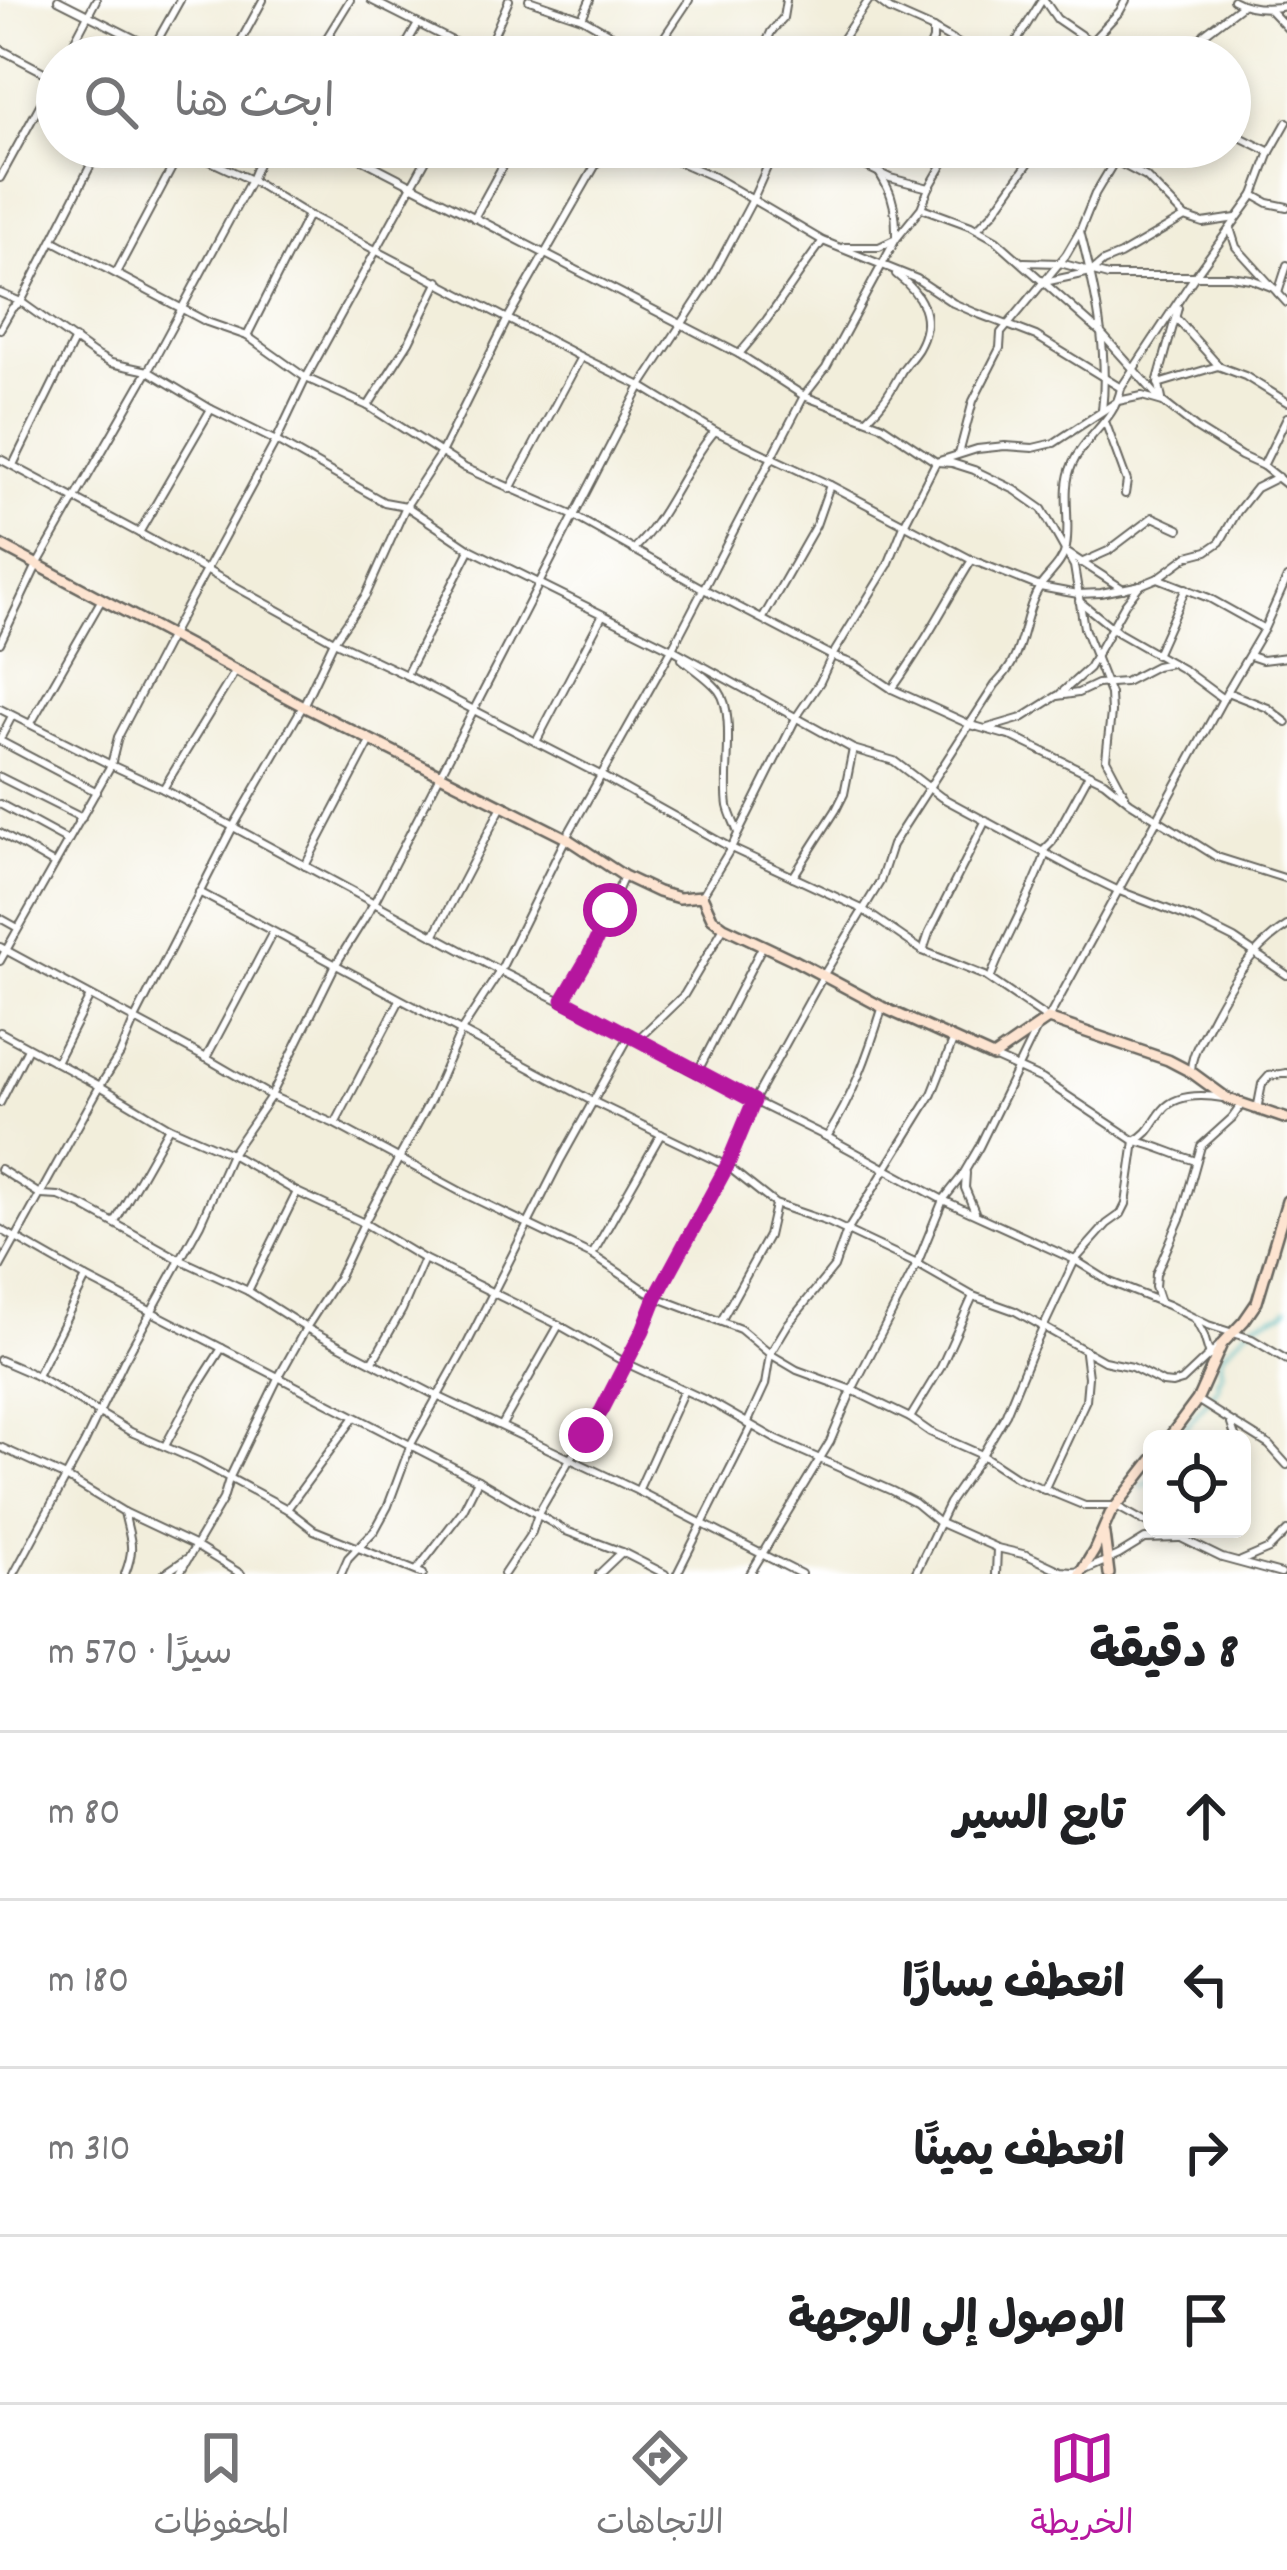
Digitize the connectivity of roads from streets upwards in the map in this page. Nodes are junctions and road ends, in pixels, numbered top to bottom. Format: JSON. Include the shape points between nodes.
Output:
{"nodes":[{"id":1,"x":58,"y":0,"type":"edge"},
{"id":2,"x":96,"y":0,"type":"edge"},
{"id":3,"x":180,"y":0,"type":"edge"},
{"id":4,"x":263,"y":0,"type":"edge"},
{"id":5,"x":350,"y":0,"type":"edge"},
{"id":6,"x":371,"y":0,"type":"edge"},
{"id":7,"x":509,"y":0,"type":"edge"},
{"id":8,"x":529,"y":0,"type":"edge"},
{"id":9,"x":590,"y":0,"type":"edge"},
{"id":10,"x":688,"y":0,"type":"edge"},
{"id":11,"x":786,"y":0,"type":"edge"},
{"id":12,"x":873,"y":0,"type":"edge"},
{"id":13,"x":1043,"y":0,"type":"edge"},
{"id":14,"x":1126,"y":0,"type":"edge"},
{"id":15,"x":1238,"y":3,"type":"edge"},
{"id":16,"x":1268,"y":8,"type":"junction"},
{"id":17,"x":1284,"y":9,"type":"edge"},
{"id":18,"x":88,"y":16,"type":"junction"},
{"id":19,"x":582,"y":18,"type":"junction"},
{"id":20,"x":418,"y":24,"type":"junction"},
{"id":21,"x":598,"y":28,"type":"junction"},
{"id":22,"x":932,"y":28,"type":"junction"},
{"id":23,"x":1287,"y":28,"type":"edge"},
{"id":24,"x":77,"y":36,"type":"edge"},
{"id":25,"x":129,"y":36,"type":"edge"},
{"id":26,"x":160,"y":36,"type":"edge"},
{"id":27,"x":243,"y":36,"type":"edge"},
{"id":28,"x":328,"y":36,"type":"edge"},
{"id":29,"x":411,"y":36,"type":"edge"},
{"id":30,"x":442,"y":36,"type":"edge"},
{"id":31,"x":493,"y":36,"type":"edge"},
{"id":32,"x":605,"y":36,"type":"edge"},
{"id":33,"x":612,"y":36,"type":"edge"},
{"id":34,"x":664,"y":36,"type":"edge"},
{"id":35,"x":770,"y":36,"type":"edge"},
{"id":36,"x":846,"y":36,"type":"edge"},
{"id":37,"x":933,"y":36,"type":"edge"},
{"id":38,"x":946,"y":36,"type":"edge"},
{"id":39,"x":1020,"y":36,"type":"edge"},
{"id":40,"x":1082,"y":36,"type":"edge"},
{"id":41,"x":1097,"y":36,"type":"edge"},
{"id":42,"x":1203,"y":36,"type":"edge"},
{"id":43,"x":0,"y":49,"type":"edge"},
{"id":44,"x":36,"y":67,"type":"edge"},
{"id":45,"x":36,"y":113,"type":"edge"},
{"id":46,"x":1287,"y":122,"type":"edge"},
{"id":47,"x":1251,"y":142,"type":"edge"},
{"id":48,"x":1276,"y":142,"type":"junction"},
{"id":49,"x":1287,"y":146,"type":"edge"},
{"id":50,"x":1270,"y":152,"type":"junction"},
{"id":51,"x":90,"y":168,"type":"edge"},
{"id":52,"x":171,"y":168,"type":"edge"},
{"id":53,"x":224,"y":168,"type":"edge"},
{"id":54,"x":255,"y":168,"type":"edge"},
{"id":55,"x":382,"y":168,"type":"edge"},
{"id":56,"x":422,"y":168,"type":"edge"},
{"id":57,"x":501,"y":168,"type":"edge"},
{"id":58,"x":594,"y":168,"type":"edge"},
{"id":59,"x":693,"y":168,"type":"edge"},
{"id":60,"x":767,"y":168,"type":"edge"},
{"id":61,"x":870,"y":168,"type":"edge"},
{"id":62,"x":876,"y":168,"type":"edge"},
{"id":63,"x":941,"y":168,"type":"edge"},
{"id":64,"x":1025,"y":168,"type":"edge"},
{"id":65,"x":1110,"y":168,"type":"edge"},
{"id":66,"x":1130,"y":168,"type":"edge"},
{"id":67,"x":880,"y":173,"type":"junction"},
{"id":68,"x":0,"y":178,"type":"edge"},
{"id":69,"x":250,"y":180,"type":"junction"},
{"id":70,"x":412,"y":184,"type":"junction"},
{"id":71,"x":929,"y":188,"type":"junction"},
{"id":72,"x":1254,"y":196,"type":"junction"},
{"id":73,"x":752,"y":201,"type":"junction"},
{"id":74,"x":921,"y":208,"type":"junction"},
{"id":75,"x":1286,"y":211,"type":"edge"},
{"id":76,"x":308,"y":215,"type":"junction"},
{"id":77,"x":1185,"y":217,"type":"junction"},
{"id":78,"x":1239,"y":217,"type":"junction"},
{"id":79,"x":474,"y":218,"type":"junction"},
{"id":80,"x":1231,"y":229,"type":"junction"},
{"id":81,"x":977,"y":230,"type":"junction"},
{"id":82,"x":1080,"y":231,"type":"junction"},
{"id":83,"x":896,"y":239,"type":"junction"},
{"id":84,"x":54,"y":241,"type":"junction"},
{"id":85,"x":823,"y":241,"type":"junction"},
{"id":86,"x":837,"y":247,"type":"junction"},
{"id":87,"x":376,"y":250,"type":"junction"},
{"id":88,"x":545,"y":255,"type":"junction"},
{"id":89,"x":1021,"y":262,"type":"junction"},
{"id":90,"x":1060,"y":263,"type":"junction"},
{"id":91,"x":884,"y":265,"type":"junction"},
{"id":92,"x":1287,"y":265,"type":"edge"},
{"id":93,"x":1091,"y":272,"type":"junction"},
{"id":94,"x":116,"y":273,"type":"junction"},
{"id":95,"x":1195,"y":276,"type":"junction"},
{"id":96,"x":439,"y":281,"type":"junction"},
{"id":97,"x":1044,"y":282,"type":"junction"},
{"id":98,"x":1276,"y":291,"type":"junction"},
{"id":99,"x":0,"y":293,"type":"edge"},
{"id":100,"x":1179,"y":301,"type":"junction"},
{"id":101,"x":21,"y":302,"type":"junction"},
{"id":102,"x":1287,"y":303,"type":"edge"},
{"id":103,"x":181,"y":308,"type":"junction"},
{"id":104,"x":508,"y":318,"type":"junction"},
{"id":105,"x":1176,"y":319,"type":"junction"},
{"id":106,"x":680,"y":325,"type":"junction"},
{"id":107,"x":1006,"y":326,"type":"junction"},
{"id":108,"x":0,"y":328,"type":"edge"},
{"id":109,"x":1101,"y":333,"type":"junction"},
{"id":110,"x":247,"y":336,"type":"junction"},
{"id":111,"x":75,"y":339,"type":"junction"},
{"id":112,"x":739,"y":354,"type":"junction"},
{"id":113,"x":581,"y":357,"type":"junction"},
{"id":114,"x":1218,"y":366,"type":"junction"},
{"id":115,"x":148,"y":371,"type":"junction"},
{"id":116,"x":1132,"y":371,"type":"junction"},
{"id":117,"x":306,"y":378,"type":"junction"},
{"id":118,"x":1103,"y":378,"type":"junction"},
{"id":119,"x":1158,"y":384,"type":"junction"},
{"id":120,"x":641,"y":386,"type":"junction"},
{"id":121,"x":1121,"y":388,"type":"junction"},
{"id":122,"x":804,"y":396,"type":"junction"},
{"id":123,"x":1118,"y":400,"type":"junction"},
{"id":124,"x":1163,"y":402,"type":"junction"},
{"id":125,"x":1287,"y":402,"type":"edge"},
{"id":126,"x":368,"y":406,"type":"junction"},
{"id":127,"x":211,"y":410,"type":"junction"},
{"id":128,"x":1102,"y":411,"type":"junction"},
{"id":129,"x":1287,"y":417,"type":"edge"},
{"id":130,"x":867,"y":418,"type":"junction"},
{"id":131,"x":1106,"y":422,"type":"junction"},
{"id":132,"x":715,"y":431,"type":"junction"},
{"id":133,"x":276,"y":441,"type":"junction"},
{"id":134,"x":442,"y":451,"type":"junction"},
{"id":135,"x":959,"y":454,"type":"junction"},
{"id":136,"x":773,"y":458,"type":"junction"},
{"id":137,"x":0,"y":459,"type":"edge"},
{"id":138,"x":936,"y":463,"type":"junction"},
{"id":139,"x":13,"y":465,"type":"junction"},
{"id":140,"x":1263,"y":466,"type":"junction"},
{"id":141,"x":1277,"y":477,"type":"junction"},
{"id":142,"x":830,"y":485,"type":"junction"},
{"id":143,"x":1287,"y":485,"type":"edge"},
{"id":144,"x":510,"y":489,"type":"junction"},
{"id":145,"x":1125,"y":494,"type":"dead end"},
{"id":146,"x":73,"y":498,"type":"junction"},
{"id":147,"x":406,"y":506,"type":"junction"},
{"id":148,"x":572,"y":515,"type":"junction"},
{"id":149,"x":905,"y":523,"type":"junction"},
{"id":150,"x":1179,"y":529,"type":"dead end"},
{"id":151,"x":139,"y":532,"type":"junction"},
{"id":152,"x":0,"y":545,"type":"edge"},
{"id":153,"x":470,"y":549,"type":"junction"},
{"id":154,"x":632,"y":550,"type":"junction"},
{"id":155,"x":1066,"y":552,"type":"junction"},
{"id":156,"x":973,"y":560,"type":"junction"},
{"id":157,"x":1081,"y":563,"type":"junction"},
{"id":158,"x":37,"y":565,"type":"junction"},
{"id":159,"x":206,"y":570,"type":"junction"},
{"id":160,"x":1158,"y":578,"type":"junction"},
{"id":161,"x":1287,"y":578,"type":"edge"},
{"id":162,"x":538,"y":581,"type":"junction"},
{"id":163,"x":1141,"y":584,"type":"junction"},
{"id":164,"x":1040,"y":587,"type":"junction"},
{"id":165,"x":702,"y":588,"type":"junction"},
{"id":166,"x":1186,"y":588,"type":"junction"},
{"id":167,"x":1123,"y":589,"type":"junction"},
{"id":168,"x":1078,"y":597,"type":"junction"},
{"id":169,"x":1283,"y":597,"type":"edge"},
{"id":170,"x":102,"y":599,"type":"junction"},
{"id":171,"x":602,"y":616,"type":"junction"},
{"id":172,"x":764,"y":618,"type":"junction"},
{"id":173,"x":1112,"y":627,"type":"junction"},
{"id":174,"x":1264,"y":629,"type":"junction"},
{"id":175,"x":171,"y":635,"type":"junction"},
{"id":176,"x":334,"y":641,"type":"junction"},
{"id":177,"x":0,"y":643,"type":"edge"},
{"id":178,"x":672,"y":649,"type":"junction"},
{"id":179,"x":1156,"y":655,"type":"junction"},
{"id":180,"x":832,"y":656,"type":"junction"},
{"id":181,"x":1248,"y":656,"type":"junction"},
{"id":182,"x":1287,"y":657,"type":"edge"},
{"id":183,"x":1096,"y":660,"type":"junction"},
{"id":184,"x":1171,"y":663,"type":"junction"},
{"id":185,"x":236,"y":670,"type":"junction"},
{"id":186,"x":406,"y":675,"type":"junction"},
{"id":187,"x":1105,"y":682,"type":"junction"},
{"id":188,"x":892,"y":689,"type":"junction"},
{"id":189,"x":1225,"y":695,"type":"junction"},
{"id":190,"x":1057,"y":697,"type":"junction"},
{"id":191,"x":303,"y":706,"type":"junction"},
{"id":192,"x":0,"y":709,"type":"edge"},
{"id":193,"x":471,"y":710,"type":"junction"},
{"id":194,"x":12,"y":715,"type":"junction"},
{"id":195,"x":796,"y":716,"type":"junction"},
{"id":196,"x":31,"y":723,"type":"junction"},
{"id":197,"x":1287,"y":724,"type":"edge"},
{"id":198,"x":971,"y":725,"type":"junction"},
{"id":199,"x":984,"y":729,"type":"junction"},
{"id":200,"x":0,"y":740,"type":"edge"},
{"id":201,"x":371,"y":741,"type":"junction"},
{"id":202,"x":536,"y":742,"type":"junction"},
{"id":203,"x":853,"y":748,"type":"junction"},
{"id":204,"x":111,"y":765,"type":"junction"},
{"id":205,"x":1089,"y":774,"type":"junction"},
{"id":206,"x":440,"y":776,"type":"junction"},
{"id":207,"x":602,"y":776,"type":"junction"},
{"id":208,"x":0,"y":777,"type":"edge"},
{"id":209,"x":928,"y":786,"type":"junction"},
{"id":210,"x":163,"y":789,"type":"junction"},
{"id":211,"x":97,"y":792,"type":"junction"},
{"id":212,"x":1130,"y":802,"type":"junction"},
{"id":213,"x":0,"y":804,"type":"edge"},
{"id":214,"x":502,"y":806,"type":"junction"},
{"id":215,"x":82,"y":818,"type":"junction"},
{"id":216,"x":1157,"y":818,"type":"junction"},
{"id":217,"x":986,"y":820,"type":"junction"},
{"id":218,"x":233,"y":827,"type":"junction"},
{"id":219,"x":0,"y":833,"type":"edge"},
{"id":220,"x":739,"y":833,"type":"junction"},
{"id":221,"x":566,"y":838,"type":"junction"},
{"id":222,"x":68,"y":841,"type":"junction"},
{"id":223,"x":731,"y":848,"type":"junction"},
{"id":224,"x":1044,"y":852,"type":"junction"},
{"id":225,"x":55,"y":865,"type":"junction"},
{"id":226,"x":305,"y":866,"type":"junction"},
{"id":227,"x":624,"y":877,"type":"junction"},
{"id":228,"x":793,"y":877,"type":"junction"},
{"id":229,"x":1287,"y":879,"type":"edge"},
{"id":230,"x":1118,"y":890,"type":"junction"},
{"id":231,"x":199,"y":892,"type":"junction"},
{"id":232,"x":702,"y":896,"type":"junction"},
{"id":233,"x":374,"y":903,"type":"junction"},
{"id":234,"x":862,"y":909,"type":"junction"},
{"id":235,"x":0,"y":918,"type":"edge"},
{"id":236,"x":1287,"y":922,"type":"edge"},
{"id":237,"x":724,"y":927,"type":"junction"},
{"id":238,"x":20,"y":929,"type":"junction"},
{"id":239,"x":272,"y":933,"type":"junction"},
{"id":240,"x":434,"y":935,"type":"junction"},
{"id":241,"x":764,"y":945,"type":"junction"},
{"id":242,"x":3,"y":949,"type":"edge"},
{"id":243,"x":923,"y":951,"type":"junction"},
{"id":244,"x":1257,"y":952,"type":"junction"},
{"id":245,"x":0,"y":961,"type":"edge"},
{"id":246,"x":336,"y":964,"type":"junction"},
{"id":247,"x":500,"y":971,"type":"junction"},
{"id":248,"x":1287,"y":975,"type":"edge"},
{"id":249,"x":823,"y":976,"type":"junction"},
{"id":250,"x":990,"y":979,"type":"junction"},
{"id":251,"x":90,"y":996,"type":"junction"},
{"id":252,"x":400,"y":999,"type":"junction"},
{"id":253,"x":563,"y":1000,"type":"junction"},
{"id":254,"x":882,"y":1007,"type":"junction"},
{"id":255,"x":1048,"y":1019,"type":"junction"},
{"id":256,"x":134,"y":1021,"type":"junction"},
{"id":257,"x":1036,"y":1030,"type":"junction"},
{"id":258,"x":461,"y":1031,"type":"junction"},
{"id":259,"x":0,"y":1032,"type":"edge"},
{"id":260,"x":634,"y":1037,"type":"junction"},
{"id":261,"x":953,"y":1041,"type":"junction"},
{"id":262,"x":28,"y":1048,"type":"junction"},
{"id":263,"x":206,"y":1058,"type":"junction"},
{"id":264,"x":993,"y":1058,"type":"junction"},
{"id":265,"x":56,"y":1062,"type":"junction"},
{"id":266,"x":1018,"y":1070,"type":"junction"},
{"id":267,"x":697,"y":1072,"type":"junction"},
{"id":268,"x":1191,"y":1072,"type":"junction"},
{"id":269,"x":1287,"y":1073,"type":"edge"},
{"id":270,"x":100,"y":1086,"type":"junction"},
{"id":271,"x":271,"y":1096,"type":"junction"},
{"id":272,"x":1228,"y":1099,"type":"junction"},
{"id":273,"x":754,"y":1101,"type":"junction"},
{"id":274,"x":594,"y":1102,"type":"junction"},
{"id":275,"x":0,"y":1103,"type":"edge"},
{"id":276,"x":1242,"y":1104,"type":"junction"},
{"id":277,"x":1257,"y":1109,"type":"junction"},
{"id":278,"x":1287,"y":1119,"type":"edge"},
{"id":279,"x":335,"y":1124,"type":"junction"},
{"id":280,"x":169,"y":1127,"type":"junction"},
{"id":281,"x":662,"y":1134,"type":"junction"},
{"id":282,"x":827,"y":1137,"type":"junction"},
{"id":283,"x":1135,"y":1141,"type":"junction"},
{"id":284,"x":231,"y":1154,"type":"junction"},
{"id":285,"x":400,"y":1159,"type":"junction"},
{"id":286,"x":1196,"y":1161,"type":"junction"},
{"id":287,"x":727,"y":1166,"type":"junction"},
{"id":288,"x":883,"y":1168,"type":"junction"},
{"id":289,"x":967,"y":1168,"type":"junction"},
{"id":290,"x":0,"y":1169,"type":"edge"},
{"id":291,"x":297,"y":1192,"type":"junction"},
{"id":292,"x":41,"y":1195,"type":"junction"},
{"id":293,"x":943,"y":1200,"type":"junction"},
{"id":294,"x":775,"y":1204,"type":"junction"},
{"id":295,"x":1286,"y":1205,"type":"edge"},
{"id":296,"x":977,"y":1214,"type":"junction"},
{"id":297,"x":115,"y":1222,"type":"junction"},
{"id":298,"x":364,"y":1223,"type":"junction"},
{"id":299,"x":528,"y":1225,"type":"junction"},
{"id":300,"x":0,"y":1229,"type":"edge"},
{"id":301,"x":846,"y":1232,"type":"junction"},
{"id":302,"x":16,"y":1237,"type":"junction"},
{"id":303,"x":592,"y":1255,"type":"junction"},
{"id":304,"x":179,"y":1259,"type":"junction"},
{"id":305,"x":424,"y":1259,"type":"junction"},
{"id":306,"x":1075,"y":1261,"type":"junction"},
{"id":307,"x":917,"y":1264,"type":"junction"},
{"id":308,"x":0,"y":1267,"type":"edge"},
{"id":309,"x":86,"y":1278,"type":"junction"},
{"id":310,"x":248,"y":1291,"type":"junction"},
{"id":311,"x":493,"y":1292,"type":"junction"},
{"id":312,"x":973,"y":1296,"type":"junction"},
{"id":313,"x":656,"y":1297,"type":"junction"},
{"id":314,"x":1160,"y":1302,"type":"junction"},
{"id":315,"x":153,"y":1310,"type":"junction"},
{"id":316,"x":1194,"y":1318,"type":"junction"},
{"id":317,"x":722,"y":1321,"type":"junction"},
{"id":318,"x":559,"y":1325,"type":"junction"},
{"id":319,"x":306,"y":1328,"type":"junction"},
{"id":320,"x":1043,"y":1329,"type":"junction"},
{"id":321,"x":1233,"y":1333,"type":"junction"},
{"id":322,"x":222,"y":1348,"type":"junction"},
{"id":323,"x":1085,"y":1353,"type":"junction"},
{"id":324,"x":770,"y":1354,"type":"junction"},
{"id":325,"x":0,"y":1360,"type":"edge"},
{"id":326,"x":1211,"y":1360,"type":"junction"},
{"id":327,"x":1287,"y":1360,"type":"edge"},
{"id":328,"x":373,"y":1361,"type":"junction"},
{"id":329,"x":626,"y":1363,"type":"junction"},
{"id":330,"x":37,"y":1376,"type":"junction"},
{"id":331,"x":278,"y":1378,"type":"junction"},
{"id":332,"x":684,"y":1390,"type":"junction"},
{"id":333,"x":852,"y":1390,"type":"junction"},
{"id":334,"x":437,"y":1396,"type":"junction"},
{"id":335,"x":1197,"y":1400,"type":"junction"},
{"id":336,"x":96,"y":1414,"type":"junction"},
{"id":337,"x":354,"y":1418,"type":"junction"},
{"id":338,"x":910,"y":1418,"type":"junction"},
{"id":339,"x":1230,"y":1420,"type":"junction"},
{"id":340,"x":502,"y":1425,"type":"junction"},
{"id":341,"x":749,"y":1425,"type":"junction"},
{"id":342,"x":1175,"y":1430,"type":"edge"},
{"id":343,"x":1233,"y":1430,"type":"edge"},
{"id":344,"x":411,"y":1444,"type":"junction"},
{"id":345,"x":165,"y":1446,"type":"junction"},
{"id":346,"x":0,"y":1448,"type":"edge"},
{"id":347,"x":982,"y":1455,"type":"junction"},
{"id":348,"x":818,"y":1458,"type":"junction"},
{"id":349,"x":570,"y":1459,"type":"junction"},
{"id":350,"x":1287,"y":1465,"type":"edge"},
{"id":351,"x":1143,"y":1472,"type":"edge"},
{"id":352,"x":67,"y":1478,"type":"junction"},
{"id":353,"x":230,"y":1479,"type":"junction"},
{"id":354,"x":478,"y":1480,"type":"junction"},
{"id":355,"x":638,"y":1490,"type":"junction"},
{"id":356,"x":1044,"y":1490,"type":"junction"},
{"id":357,"x":1085,"y":1506,"type":"junction"},
{"id":358,"x":1116,"y":1506,"type":"junction"},
{"id":359,"x":287,"y":1509,"type":"junction"},
{"id":360,"x":124,"y":1512,"type":"junction"},
{"id":361,"x":538,"y":1514,"type":"junction"},
{"id":362,"x":1143,"y":1520,"type":"edge"},
{"id":363,"x":938,"y":1522,"type":"junction"},
{"id":364,"x":702,"y":1526,"type":"junction"},
{"id":365,"x":1103,"y":1528,"type":"junction"},
{"id":366,"x":1287,"y":1531,"type":"edge"},
{"id":367,"x":1179,"y":1538,"type":"joint"},
{"id":368,"x":194,"y":1546,"type":"junction"},
{"id":369,"x":361,"y":1546,"type":"junction"},
{"id":370,"x":997,"y":1548,"type":"junction"},
{"id":371,"x":622,"y":1552,"type":"junction"},
{"id":372,"x":760,"y":1554,"type":"junction"},
{"id":373,"x":189,"y":1557,"type":"junction"},
{"id":374,"x":1107,"y":1560,"type":"junction"},
{"id":375,"x":1240,"y":1561,"type":"junction"},
{"id":376,"x":420,"y":1572,"type":"edge"},
{"id":377,"x":1082,"y":1572,"type":"edge"},
{"id":378,"x":14,"y":1574,"type":"edge"},
{"id":379,"x":125,"y":1574,"type":"edge"},
{"id":380,"x":164,"y":1574,"type":"edge"},
{"id":381,"x":178,"y":1574,"type":"edge"},
{"id":382,"x":241,"y":1574,"type":"edge"},
{"id":383,"x":341,"y":1574,"type":"edge"},
{"id":384,"x":504,"y":1574,"type":"edge"},
{"id":385,"x":599,"y":1574,"type":"edge"},
{"id":386,"x":665,"y":1574,"type":"edge"},
{"id":387,"x":677,"y":1574,"type":"edge"},
{"id":388,"x":750,"y":1574,"type":"edge"},
{"id":389,"x":801,"y":1574,"type":"edge"},
{"id":390,"x":915,"y":1574,"type":"edge"},
{"id":391,"x":996,"y":1574,"type":"edge"},
{"id":392,"x":1109,"y":1574,"type":"edge"},
{"id":393,"x":1285,"y":1574,"type":"edge"}],
"edges":[{"from":1,"to":18,"type":"street"},
{"from":2,"to":18,"type":"street"},
{"from":3,"to":26,"type":"street"},
{"from":4,"to":27,"type":"street"},
{"from":5,"to":28,"type":"street"},
{"from":6,"to":20,"type":"street"},
{"from":7,"to":31,"type":"street"},
{"from":8,"to":19,"type":"street"},
{"from":9,"to":19,"type":"street"},
{"from":10,"to":34,"type":"street"},
{"from":11,"to":35,"type":"street"},
{"from":12,"to":22,"type":"street"},
{"from":12,"to":36,"type":"street"},
{"from":13,"to":39,"type":"street"},
{"from":13,"to":40,"type":"street"},
{"from":14,"to":41,"type":"street"},
{"from":15,"to":16,"type":"street"},
{"from":15,"to":42,"type":"street"},
{"from":16,"to":17,"type":"street"},
{"from":16,"to":23,"type":"street"},
{"from":18,"to":24,"type":"street"},
{"from":18,"to":25,"type":"street"},
{"from":19,"to":21,"type":"street"},
{"from":20,"to":29,"type":"street"},
{"from":20,"to":30,"type":"street"},
{"from":21,"to":32,"type":"street"},
{"from":21,"to":33,"type":"street"},
{"from":22,"to":37,"type":"street"},
{"from":22,"to":38,"type":"street"},
{"from":43,"to":44,"type":"street"},
{"from":45,"to":68,"type":"street"},
{"from":46,"to":48,"type":"street"},
{"from":47,"to":50,"type":"street"},
{"from":48,"to":49,"type":"street"},
{"from":48,"to":50,"type":"street"},
{"from":50,"to":72,"type":"street"},
{"from":51,"to":84,"type":"street"},
{"from":52,"to":94,"type":"street"},
{"from":53,"to":69,"type":"street"},
{"from":54,"to":69,"type":"street"},
{"from":55,"to":70,"type":"street"},
{"from":56,"to":70,"type":"street"},
{"from":57,"to":79,"type":"street"},
{"from":58,"to":88,"type":"street"},
{"from":59,"to":73,"type":"street"},
{"from":60,"to":73,"type":"street"},
{"from":61,"to":67,"type":"street"},
{"from":62,"to":67,"type":"street"},
{"from":63,"to":71,"type":"street"},
{"from":64,"to":81,"type":"street"},
{"from":65,"to":82,"type":"street"},
{"from":66,"to":77,"type":"street"},
{"from":67,"to":71,"type":"street"},
{"from":67,"to":83,"type":"street"},
{"from":69,"to":76,"type":"street"},
{"from":69,"to":103,"type":"street"},
{"from":70,"to":79,"type":"street"},
{"from":70,"to":87,"type":"street"},
{"from":71,"to":74,"type":"street"},
{"from":72,"to":75,"type":"street"},
{"from":72,"to":78,"type":"street"},
{"from":73,"to":85,"type":"street"},
{"from":73,"to":106,"type":"street"},
{"from":74,"to":81,"type":"street"},
{"from":74,"to":83,"type":"street"},
{"from":76,"to":87,"type":"street"},
{"from":76,"to":110,"type":"street"},
{"from":77,"to":78,"type":"street","via":[[1203,224]]},
{"from":77,"to":93,"type":"street"},
{"from":78,"to":80,"type":"street"},
{"from":79,"to":88,"type":"street"},
{"from":80,"to":95,"type":"street"},
{"from":80,"to":98,"type":"street","via":[[1236,247]]},
{"from":81,"to":89,"type":"street"},
{"from":82,"to":90,"type":"street"},
{"from":82,"to":93,"type":"street"},
{"from":83,"to":86,"type":"street"},
{"from":83,"to":91,"type":"street"},
{"from":84,"to":94,"type":"street"},
{"from":84,"to":101,"type":"street"},
{"from":85,"to":86,"type":"street"},
{"from":85,"to":112,"type":"street"},
{"from":86,"to":91,"type":"street"},
{"from":87,"to":96,"type":"street"},
{"from":87,"to":117,"type":"street"},
{"from":88,"to":104,"type":"street"},
{"from":88,"to":106,"type":"street"},
{"from":89,"to":90,"type":"street"},
{"from":89,"to":97,"type":"street"},
{"from":90,"to":93,"type":"street"},
{"from":90,"to":97,"type":"street"},
{"from":91,"to":107,"type":"street"},
{"from":91,"to":122,"type":"street"},
{"from":91,"to":130,"type":"street","via":[[920,296],[926,330],[896,386]]},
{"from":92,"to":98,"type":"street"},
{"from":93,"to":95,"type":"street"},
{"from":93,"to":97,"type":"street"},
{"from":93,"to":109,"type":"street"},
{"from":94,"to":103,"type":"street"},
{"from":95,"to":98,"type":"street","via":[[1251,279]]},
{"from":95,"to":100,"type":"street"},
{"from":96,"to":104,"type":"street"},
{"from":96,"to":126,"type":"street"},
{"from":97,"to":107,"type":"street"},
{"from":97,"to":109,"type":"street"},
{"from":98,"to":102,"type":"street"},
{"from":99,"to":101,"type":"street"},
{"from":100,"to":105,"type":"street"},
{"from":100,"to":116,"type":"street"},
{"from":101,"to":108,"type":"street"},
{"from":101,"to":111,"type":"street"},
{"from":103,"to":110,"type":"street"},
{"from":103,"to":115,"type":"street"},
{"from":104,"to":113,"type":"street"},
{"from":104,"to":134,"type":"street"},
{"from":105,"to":114,"type":"street"},
{"from":105,"to":119,"type":"street"},
{"from":106,"to":112,"type":"street"},
{"from":106,"to":120,"type":"street"},
{"from":107,"to":118,"type":"street"},
{"from":107,"to":135,"type":"street"},
{"from":109,"to":116,"type":"street"},
{"from":109,"to":118,"type":"street"},
{"from":110,"to":117,"type":"street"},
{"from":111,"to":115,"type":"street","via":[[111,363]]},
{"from":111,"to":139,"type":"street"},
{"from":112,"to":122,"type":"street"},
{"from":113,"to":120,"type":"street"},
{"from":113,"to":144,"type":"street"},
{"from":114,"to":119,"type":"street"},
{"from":114,"to":125,"type":"street"},
{"from":115,"to":127,"type":"street"},
{"from":115,"to":146,"type":"street"},
{"from":116,"to":121,"type":"street"},
{"from":116,"to":124,"type":"street"},
{"from":117,"to":126,"type":"street"},
{"from":117,"to":133,"type":"street"},
{"from":118,"to":121,"type":"street"},
{"from":118,"to":128,"type":"street"},
{"from":119,"to":124,"type":"street"},
{"from":120,"to":132,"type":"street"},
{"from":120,"to":148,"type":"street"},
{"from":121,"to":123,"type":"street"},
{"from":122,"to":130,"type":"street"},
{"from":122,"to":136,"type":"street"},
{"from":123,"to":124,"type":"street"},
{"from":123,"to":128,"type":"street"},
{"from":123,"to":131,"type":"street"},
{"from":124,"to":140,"type":"street"},
{"from":126,"to":134,"type":"street"},
{"from":127,"to":133,"type":"street"},
{"from":127,"to":151,"type":"street"},
{"from":128,"to":135,"type":"street","via":[[1054,443]]},
{"from":129,"to":140,"type":"street"},
{"from":130,"to":138,"type":"street"},
{"from":131,"to":145,"type":"street"},
{"from":131,"to":155,"type":"street","via":[[1070,468]]},
{"from":132,"to":136,"type":"street"},
{"from":132,"to":154,"type":"street"},
{"from":133,"to":147,"type":"street","via":[[384,502]]},
{"from":133,"to":159,"type":"street"},
{"from":134,"to":144,"type":"street"},
{"from":134,"to":147,"type":"street"},
{"from":135,"to":138,"type":"street"},
{"from":136,"to":142,"type":"street"},
{"from":136,"to":165,"type":"street"},
{"from":137,"to":139,"type":"street"},
{"from":138,"to":149,"type":"street"},
{"from":138,"to":155,"type":"street","via":[[1015,490],[1042,509]]},
{"from":139,"to":146,"type":"street"},
{"from":140,"to":141,"type":"street"},
{"from":141,"to":143,"type":"street"},
{"from":141,"to":160,"type":"street","via":[[1256,488],[1220,542]]},
{"from":142,"to":149,"type":"street"},
{"from":142,"to":172,"type":"street"},
{"from":144,"to":148,"type":"street"},
{"from":146,"to":151,"type":"street"},
{"from":146,"to":158,"type":"street"},
{"from":147,"to":153,"type":"street"},
{"from":147,"to":176,"type":"street","via":[[366,595]]},
{"from":148,"to":154,"type":"street"},
{"from":148,"to":162,"type":"street"},
{"from":149,"to":156,"type":"street"},
{"from":149,"to":180,"type":"street"},
{"from":150,"to":157,"type":"street","via":[[1153,517]]},
{"from":151,"to":159,"type":"street"},
{"from":152,"to":158,"type":"street"},
{"from":153,"to":162,"type":"street"},
{"from":153,"to":186,"type":"street"},
{"from":154,"to":165,"type":"street"},
{"from":155,"to":157,"type":"street"},
{"from":155,"to":164,"type":"street"},
{"from":155,"to":168,"type":"street"},
{"from":156,"to":164,"type":"street"},
{"from":156,"to":188,"type":"street"},
{"from":157,"to":167,"type":"street"},
{"from":158,"to":170,"type":"street"},
{"from":158,"to":177,"type":"street"},
{"from":159,"to":175,"type":"street"},
{"from":159,"to":176,"type":"street"},
{"from":160,"to":163,"type":"street"},
{"from":160,"to":166,"type":"street"},
{"from":161,"to":169,"type":"street"},
{"from":162,"to":171,"type":"street"},
{"from":162,"to":193,"type":"street"},
{"from":163,"to":167,"type":"street"},
{"from":163,"to":173,"type":"street"},
{"from":164,"to":168,"type":"street"},
{"from":164,"to":198,"type":"street","via":[[1012,666]]},
{"from":165,"to":172,"type":"street"},
{"from":165,"to":178,"type":"street"},
{"from":166,"to":174,"type":"street"},
{"from":166,"to":179,"type":"street"},
{"from":167,"to":168,"type":"street"},
{"from":168,"to":173,"type":"street"},
{"from":168,"to":183,"type":"street"},
{"from":169,"to":174,"type":"street"},
{"from":170,"to":175,"type":"street"},
{"from":170,"to":196,"type":"street"},
{"from":171,"to":178,"type":"street"},
{"from":171,"to":202,"type":"street"},
{"from":172,"to":180,"type":"street"},
{"from":173,"to":179,"type":"street"},
{"from":173,"to":183,"type":"street"},
{"from":174,"to":181,"type":"street"},
{"from":175,"to":185,"type":"street"},
{"from":175,"to":204,"type":"street"},
{"from":176,"to":186,"type":"street"},
{"from":176,"to":191,"type":"street"},
{"from":178,"to":195,"type":"street"},
{"from":178,"to":207,"type":"street"},
{"from":178,"to":220,"type":"street","via":[[725,704],[729,810]]},
{"from":179,"to":184,"type":"street"},
{"from":180,"to":188,"type":"street"},
{"from":180,"to":195,"type":"street"},
{"from":181,"to":182,"type":"street"},
{"from":181,"to":189,"type":"street"},
{"from":183,"to":187,"type":"street"},
{"from":183,"to":190,"type":"street"},
{"from":184,"to":187,"type":"street"},
{"from":184,"to":189,"type":"street"},
{"from":185,"to":191,"type":"street"},
{"from":185,"to":210,"type":"street"},
{"from":186,"to":193,"type":"street"},
{"from":187,"to":190,"type":"street"},
{"from":187,"to":212,"type":"street","via":[[1106,759]]},
{"from":188,"to":198,"type":"street"},
{"from":189,"to":197,"type":"street","via":[[1268,708]]},
{"from":189,"to":216,"type":"street"},
{"from":190,"to":199,"type":"street"},
{"from":191,"to":201,"type":"street"},
{"from":191,"to":218,"type":"street"},
{"from":192,"to":194,"type":"street"},
{"from":193,"to":202,"type":"street"},
{"from":193,"to":206,"type":"street"},
{"from":194,"to":196,"type":"street"},
{"from":194,"to":200,"type":"street"},
{"from":195,"to":203,"type":"street"},
{"from":195,"to":220,"type":"street"},
{"from":196,"to":204,"type":"street"},
{"from":198,"to":199,"type":"street"},
{"from":198,"to":209,"type":"street"},
{"from":199,"to":205,"type":"street"},
{"from":200,"to":211,"type":"street"},
{"from":201,"to":206,"type":"street"},
{"from":201,"to":226,"type":"street"},
{"from":202,"to":207,"type":"street"},
{"from":203,"to":209,"type":"street","via":[[894,761]]},
{"from":203,"to":228,"type":"street","via":[[844,794]]},
{"from":204,"to":210,"type":"street"},
{"from":204,"to":211,"type":"street"},
{"from":205,"to":212,"type":"street"},
{"from":205,"to":224,"type":"street"},
{"from":206,"to":214,"type":"street"},
{"from":206,"to":233,"type":"street"},
{"from":207,"to":221,"type":"street"},
{"from":207,"to":223,"type":"street"},
{"from":208,"to":215,"type":"street"},
{"from":209,"to":217,"type":"street"},
{"from":209,"to":234,"type":"street"},
{"from":210,"to":218,"type":"street"},
{"from":211,"to":215,"type":"street"},
{"from":212,"to":216,"type":"street"},
{"from":213,"to":222,"type":"street"},
{"from":214,"to":221,"type":"street"},
{"from":214,"to":240,"type":"street"},
{"from":215,"to":222,"type":"street"},
{"from":216,"to":229,"type":"street","via":[[1217,857]]},
{"from":216,"to":230,"type":"street"},
{"from":217,"to":224,"type":"street"},
{"from":217,"to":243,"type":"street"},
{"from":218,"to":226,"type":"street"},
{"from":218,"to":231,"type":"street"},
{"from":219,"to":225,"type":"street"},
{"from":220,"to":223,"type":"street"},
{"from":221,"to":227,"type":"street"},
{"from":221,"to":247,"type":"street"},
{"from":222,"to":225,"type":"street"},
{"from":223,"to":228,"type":"street"},
{"from":223,"to":232,"type":"street"},
{"from":224,"to":230,"type":"street"},
{"from":224,"to":250,"type":"street"},
{"from":225,"to":238,"type":"street"},
{"from":226,"to":233,"type":"street"},
{"from":227,"to":232,"type":"street","via":[[679,898]]},
{"from":227,"to":253,"type":"street"},
{"from":228,"to":234,"type":"street"},
{"from":230,"to":244,"type":"street"},
{"from":230,"to":255,"type":"street"},
{"from":231,"to":239,"type":"street"},
{"from":231,"to":256,"type":"street"},
{"from":232,"to":237,"type":"street"},
{"from":233,"to":240,"type":"street"},
{"from":233,"to":246,"type":"street"},
{"from":234,"to":243,"type":"street"},
{"from":234,"to":249,"type":"street"},
{"from":235,"to":238,"type":"street"},
{"from":236,"to":244,"type":"street"},
{"from":237,"to":241,"type":"street"},
{"from":237,"to":260,"type":"street","via":[[684,995]]},
{"from":238,"to":242,"type":"street"},
{"from":239,"to":246,"type":"street"},
{"from":239,"to":263,"type":"street"},
{"from":240,"to":247,"type":"street"},
{"from":241,"to":249,"type":"street"},
{"from":241,"to":267,"type":"street"},
{"from":242,"to":245,"type":"street"},
{"from":242,"to":251,"type":"street"},
{"from":243,"to":250,"type":"street"},
{"from":244,"to":248,"type":"street"},
{"from":244,"to":268,"type":"street","via":[[1218,1003]]},
{"from":246,"to":252,"type":"street"},
{"from":246,"to":271,"type":"street"},
{"from":247,"to":253,"type":"street"},
{"from":247,"to":258,"type":"street"},
{"from":249,"to":254,"type":"street"},
{"from":249,"to":273,"type":"street"},
{"from":250,"to":255,"type":"street"},
{"from":251,"to":256,"type":"street"},
{"from":251,"to":265,"type":"street"},
{"from":252,"to":258,"type":"street"},
{"from":252,"to":279,"type":"street"},
{"from":253,"to":260,"type":"street"},
{"from":254,"to":261,"type":"street"},
{"from":254,"to":282,"type":"street","via":[[850,1101]]},
{"from":255,"to":257,"type":"street"},
{"from":255,"to":268,"type":"street"},
{"from":256,"to":263,"type":"street"},
{"from":256,"to":270,"type":"street"},
{"from":257,"to":264,"type":"street"},
{"from":257,"to":266,"type":"street"},
{"from":258,"to":274,"type":"street"},
{"from":258,"to":285,"type":"street"},
{"from":259,"to":262,"type":"street"},
{"from":260,"to":267,"type":"street"},
{"from":260,"to":274,"type":"street"},
{"from":261,"to":264,"type":"street"},
{"from":261,"to":288,"type":"street","via":[[932,1094]]},
{"from":262,"to":265,"type":"street"},
{"from":262,"to":275,"type":"street"},
{"from":263,"to":271,"type":"street"},
{"from":264,"to":266,"type":"street"},
{"from":265,"to":270,"type":"street"},
{"from":266,"to":283,"type":"street"},
{"from":266,"to":289,"type":"street"},
{"from":267,"to":273,"type":"street"},
{"from":268,"to":272,"type":"street"},
{"from":269,"to":277,"type":"street","via":[[1262,1084]]},
{"from":270,"to":280,"type":"street"},
{"from":270,"to":292,"type":"street"},
{"from":271,"to":279,"type":"street"},
{"from":271,"to":284,"type":"street"},
{"from":272,"to":276,"type":"street"},
{"from":272,"to":283,"type":"street","via":[[1178,1099]]},
{"from":273,"to":282,"type":"street"},
{"from":273,"to":287,"type":"street"},
{"from":274,"to":281,"type":"street"},
{"from":274,"to":299,"type":"street"},
{"from":276,"to":277,"type":"street"},
{"from":276,"to":286,"type":"street"},
{"from":277,"to":278,"type":"street"},
{"from":279,"to":285,"type":"street"},
{"from":280,"to":284,"type":"street"},
{"from":280,"to":297,"type":"street"},
{"from":281,"to":287,"type":"street"},
{"from":281,"to":303,"type":"street"},
{"from":282,"to":288,"type":"street"},
{"from":283,"to":286,"type":"street"},
{"from":283,"to":306,"type":"street","via":[[1126,1204]]},
{"from":284,"to":291,"type":"street"},
{"from":284,"to":304,"type":"street"},
{"from":285,"to":298,"type":"street"},
{"from":285,"to":299,"type":"street"},
{"from":286,"to":314,"type":"street","via":[[1156,1274]]},
{"from":287,"to":294,"type":"street"},
{"from":287,"to":313,"type":"street"},
{"from":288,"to":293,"type":"street"},
{"from":288,"to":301,"type":"street"},
{"from":289,"to":293,"type":"street"},
{"from":289,"to":296,"type":"street","via":[[965,1188]]},
{"from":290,"to":292,"type":"street"},
{"from":291,"to":298,"type":"street"},
{"from":291,"to":310,"type":"street"},
{"from":292,"to":297,"type":"street"},
{"from":292,"to":302,"type":"street"},
{"from":293,"to":296,"type":"street"},
{"from":293,"to":307,"type":"street"},
{"from":294,"to":301,"type":"street"},
{"from":294,"to":317,"type":"street","via":[[768,1236]]},
{"from":295,"to":321,"type":"street","via":[[1257,1302]]},
{"from":296,"to":306,"type":"street"},
{"from":297,"to":304,"type":"street"},
{"from":298,"to":305,"type":"street"},
{"from":298,"to":319,"type":"street"},
{"from":299,"to":303,"type":"street"},
{"from":299,"to":311,"type":"street"},
{"from":300,"to":302,"type":"street"},
{"from":301,"to":307,"type":"street"},
{"from":301,"to":324,"type":"street","via":[[834,1267]]},
{"from":302,"to":308,"type":"street"},
{"from":302,"to":309,"type":"street"},
{"from":303,"to":313,"type":"street"},
{"from":304,"to":310,"type":"street"},
{"from":304,"to":315,"type":"street"},
{"from":305,"to":311,"type":"street"},
{"from":305,"to":328,"type":"street"},
{"from":306,"to":314,"type":"street"},
{"from":306,"to":320,"type":"street"},
{"from":307,"to":312,"type":"street"},
{"from":307,"to":333,"type":"street"},
{"from":309,"to":315,"type":"street"},
{"from":309,"to":330,"type":"street"},
{"from":310,"to":319,"type":"street"},
{"from":311,"to":318,"type":"street"},
{"from":311,"to":334,"type":"street"},
{"from":312,"to":320,"type":"street"},
{"from":312,"to":338,"type":"street"},
{"from":313,"to":317,"type":"street"},
{"from":313,"to":329,"type":"street"},
{"from":314,"to":316,"type":"street"},
{"from":315,"to":322,"type":"street"},
{"from":315,"to":336,"type":"street"},
{"from":316,"to":321,"type":"street"},
{"from":316,"to":326,"type":"street"},
{"from":317,"to":324,"type":"street"},
{"from":318,"to":329,"type":"street"},
{"from":318,"to":340,"type":"street"},
{"from":319,"to":328,"type":"street"},
{"from":319,"to":331,"type":"street"},
{"from":320,"to":323,"type":"street"},
{"from":320,"to":347,"type":"street"},
{"from":321,"to":326,"type":"street"},
{"from":321,"to":327,"type":"street"},
{"from":322,"to":331,"type":"street"},
{"from":322,"to":345,"type":"street"},
{"from":323,"to":326,"type":"street","via":[[1172,1384]]},
{"from":323,"to":356,"type":"street","via":[[1085,1400]]},
{"from":324,"to":333,"type":"street"},
{"from":324,"to":341,"type":"street"},
{"from":325,"to":330,"type":"street"},
{"from":326,"to":335,"type":"street"},
{"from":328,"to":334,"type":"street"},
{"from":329,"to":332,"type":"street"},
{"from":329,"to":349,"type":"street"},
{"from":330,"to":336,"type":"street"},
{"from":331,"to":337,"type":"street"},
{"from":331,"to":353,"type":"street"},
{"from":332,"to":341,"type":"street"},
{"from":332,"to":355,"type":"street"},
{"from":333,"to":338,"type":"street"},
{"from":333,"to":348,"type":"street"},
{"from":334,"to":340,"type":"street"},
{"from":334,"to":344,"type":"street"},
{"from":335,"to":339,"type":"street"},
{"from":335,"to":342,"type":"street"},
{"from":336,"to":345,"type":"street"},
{"from":336,"to":352,"type":"street"},
{"from":337,"to":344,"type":"street"},
{"from":337,"to":359,"type":"street"},
{"from":338,"to":347,"type":"street"},
{"from":339,"to":343,"type":"street"},
{"from":339,"to":350,"type":"street"},
{"from":340,"to":349,"type":"street"},
{"from":341,"to":348,"type":"street"},
{"from":341,"to":364,"type":"street"},
{"from":344,"to":354,"type":"street"},
{"from":344,"to":369,"type":"street","via":[[388,1506]]},
{"from":345,"to":353,"type":"street"},
{"from":346,"to":352,"type":"street"},
{"from":347,"to":356,"type":"street"},
{"from":347,"to":363,"type":"street"},
{"from":348,"to":363,"type":"street"},
{"from":348,"to":372,"type":"street"},
{"from":349,"to":355,"type":"street"},
{"from":349,"to":361,"type":"street"},
{"from":351,"to":358,"type":"street"},
{"from":352,"to":360,"type":"street"},
{"from":352,"to":378,"type":"street"},
{"from":353,"to":359,"type":"street"},
{"from":353,"to":368,"type":"street"},
{"from":354,"to":361,"type":"street"},
{"from":354,"to":376,"type":"street"},
{"from":355,"to":364,"type":"street"},
{"from":356,"to":357,"type":"street"},
{"from":357,"to":358,"type":"street"},
{"from":357,"to":365,"type":"street"},
{"from":358,"to":362,"type":"street"},
{"from":358,"to":365,"type":"street"},
{"from":359,"to":369,"type":"street","via":[[314,1530]]},
{"from":360,"to":368,"type":"street"},
{"from":360,"to":379,"type":"street","via":[[133,1541]]},
{"from":361,"to":371,"type":"street"},
{"from":361,"to":384,"type":"street"},
{"from":363,"to":370,"type":"street"},
{"from":363,"to":390,"type":"street"},
{"from":364,"to":372,"type":"street"},
{"from":364,"to":387,"type":"street"},
{"from":365,"to":374,"type":"street"},
{"from":365,"to":377,"type":"street"},
{"from":366,"to":375,"type":"street"},
{"from":367,"to":374,"type":"street","via":[[1145,1539]]},
{"from":367,"to":375,"type":"street"},
{"from":368,"to":373,"type":"street"},
{"from":368,"to":382,"type":"street"},
{"from":369,"to":376,"type":"street"},
{"from":369,"to":383,"type":"street"},
{"from":370,"to":377,"type":"street"},
{"from":370,"to":391,"type":"street"},
{"from":371,"to":385,"type":"street"},
{"from":371,"to":386,"type":"street"},
{"from":372,"to":388,"type":"street"},
{"from":372,"to":389,"type":"street"},
{"from":373,"to":380,"type":"street"},
{"from":373,"to":381,"type":"street"},
{"from":374,"to":377,"type":"street"},
{"from":374,"to":392,"type":"street"},
{"from":375,"to":393,"type":"street"}]}
